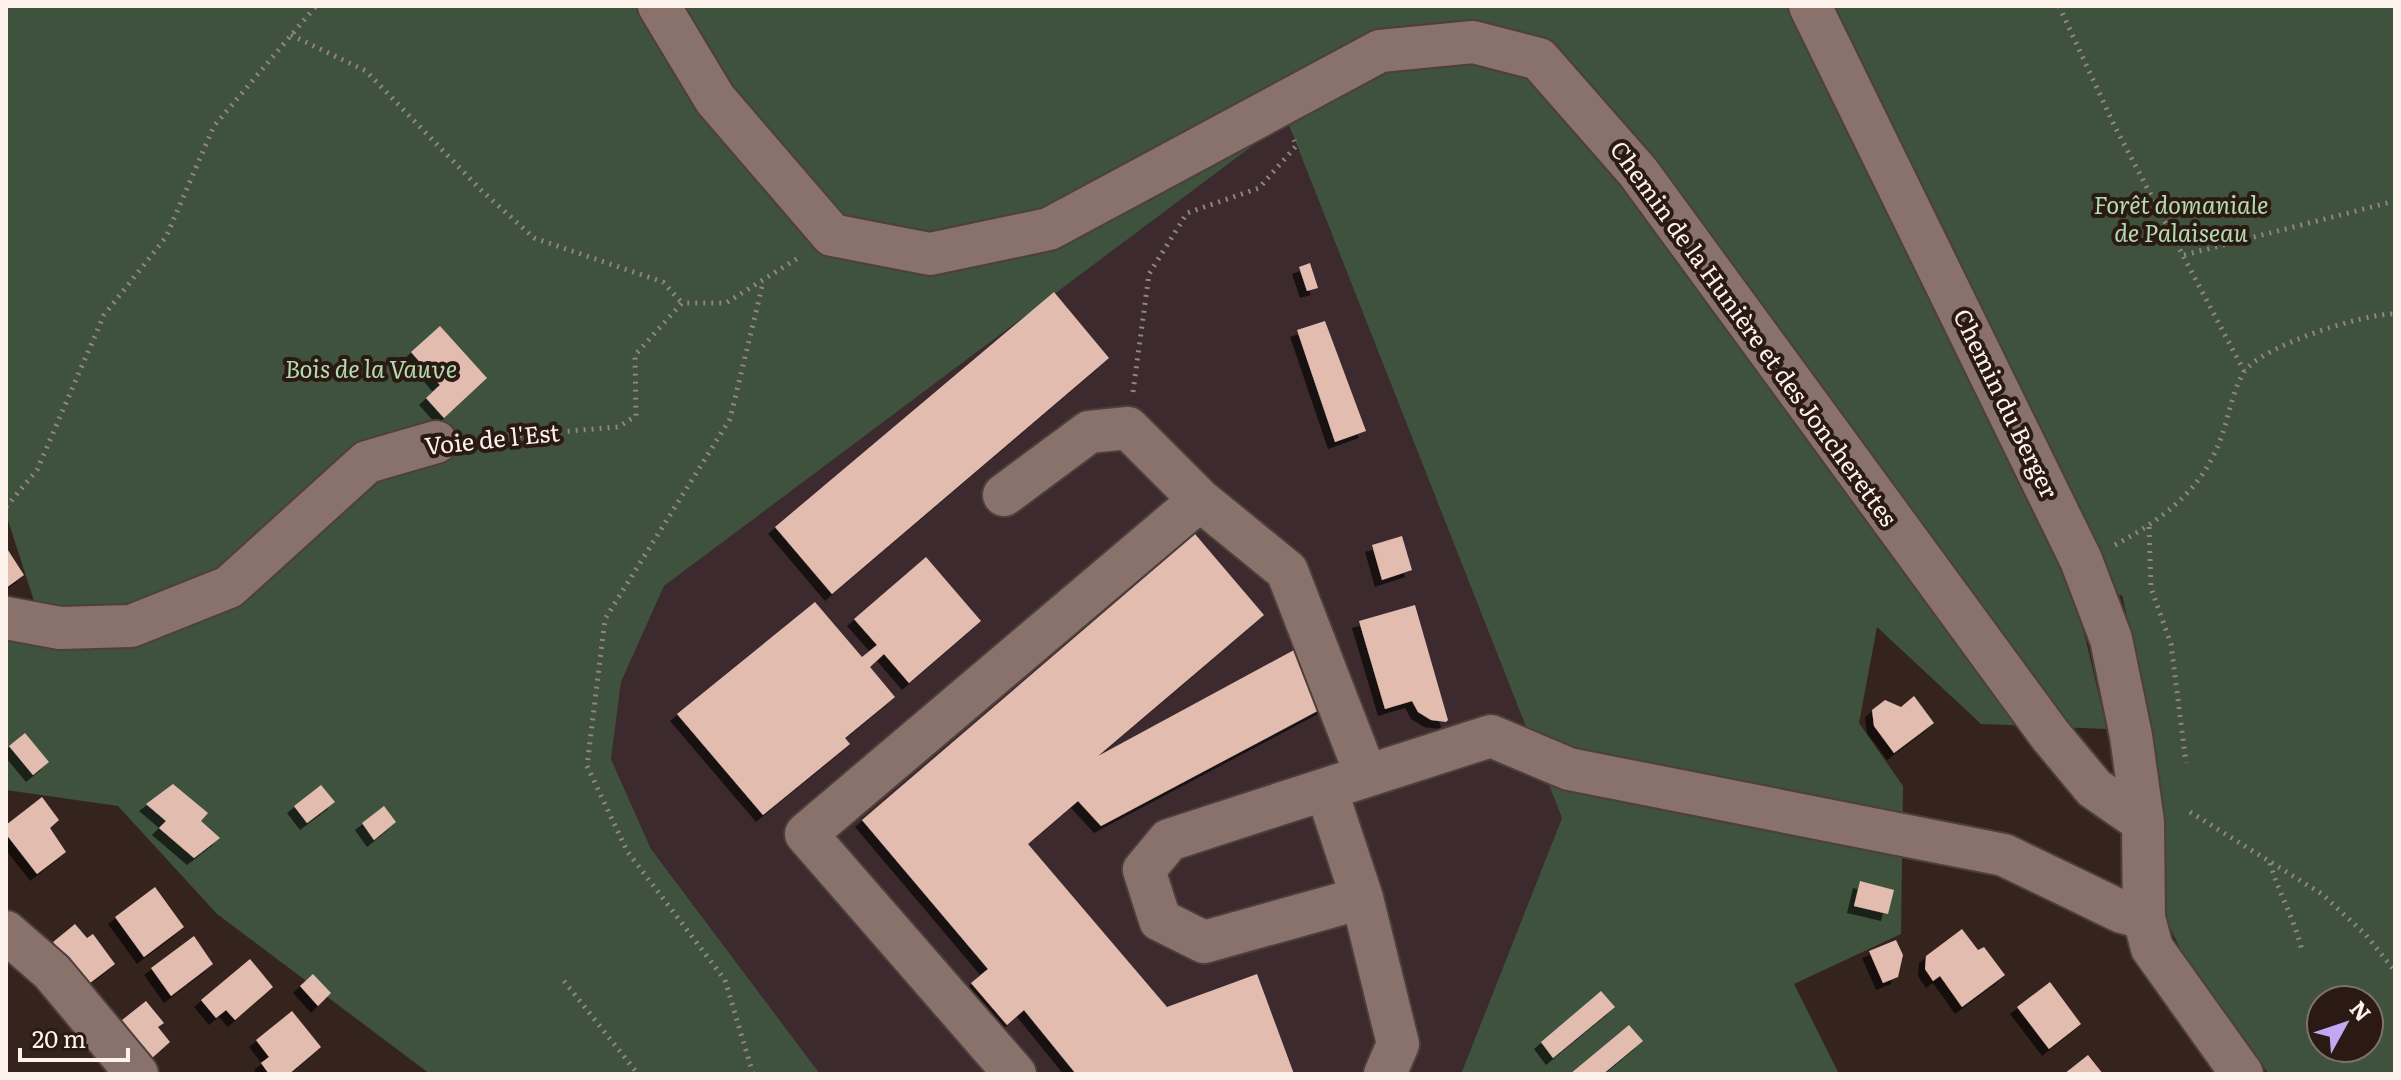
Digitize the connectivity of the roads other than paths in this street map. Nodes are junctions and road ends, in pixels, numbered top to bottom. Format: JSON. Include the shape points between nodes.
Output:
{"nodes":[{"id":1,"x":659,"y":6,"type":"edge"},
{"id":2,"x":1810,"y":6,"type":"edge"},
{"id":3,"x":436,"y":442,"type":"road end"},
{"id":4,"x":1004,"y":495,"type":"dead end"},
{"id":5,"x":1200,"y":500,"type":"junction"},
{"id":6,"x":6,"y":618,"type":"edge"},
{"id":7,"x":1366,"y":775,"type":"junction"},
{"id":8,"x":1326,"y":789,"type":"junction"},
{"id":9,"x":2143,"y":822,"type":"junction"},
{"id":10,"x":1362,"y":898,"type":"junction"},
{"id":11,"x":2144,"y":918,"type":"junction"},
{"id":12,"x":6,"y":932,"type":"edge"},
{"id":13,"x":137,"y":1074,"type":"edge"},
{"id":14,"x":1015,"y":1074,"type":"edge"},
{"id":15,"x":1385,"y":1074,"type":"edge"},
{"id":16,"x":2242,"y":1074,"type":"edge"}],
"edges":[{"from":1,"to":9,"type":"street","name":"Chemin de la Hunière et des Joncherettes","via":[[715,99],[832,235],[930,254],[1049,229],[1380,51],[1473,42],[1539,59],[1638,172],[2050,735],[2094,788]]},
{"from":2,"to":9,"type":"street","name":"Chemin du Berger","via":[[2081,560],[2111,639]]},
{"from":3,"to":6,"type":"street","name":"Voie de l'Est","via":[[367,462],[229,587],[131,626],[60,628]]},
{"from":4,"to":5,"type":"street","via":[[1089,432],[1128,428]]},
{"from":5,"to":7,"type":"street","via":[[1287,571]]},
{"from":5,"to":14,"type":"street","via":[[806,834]]},
{"from":7,"to":8,"type":"street"},
{"from":7,"to":11,"type":"street","via":[[1491,736],[1569,769],[2004,855]]},
{"from":8,"to":10,"type":"street"},
{"from":8,"to":10,"type":"street","via":[[1169,840],[1144,870],[1160,920],[1204,942]]},
{"from":9,"to":11,"type":"street","name":"Chemin du Berger"},
{"from":10,"to":15,"type":"street","via":[[1398,1044]]},
{"from":11,"to":16,"type":"street","name":"Chemin du Berger","via":[[2152,948],[2169,976]]},
{"from":12,"to":13,"type":"street","via":[[52,972]]}]}
